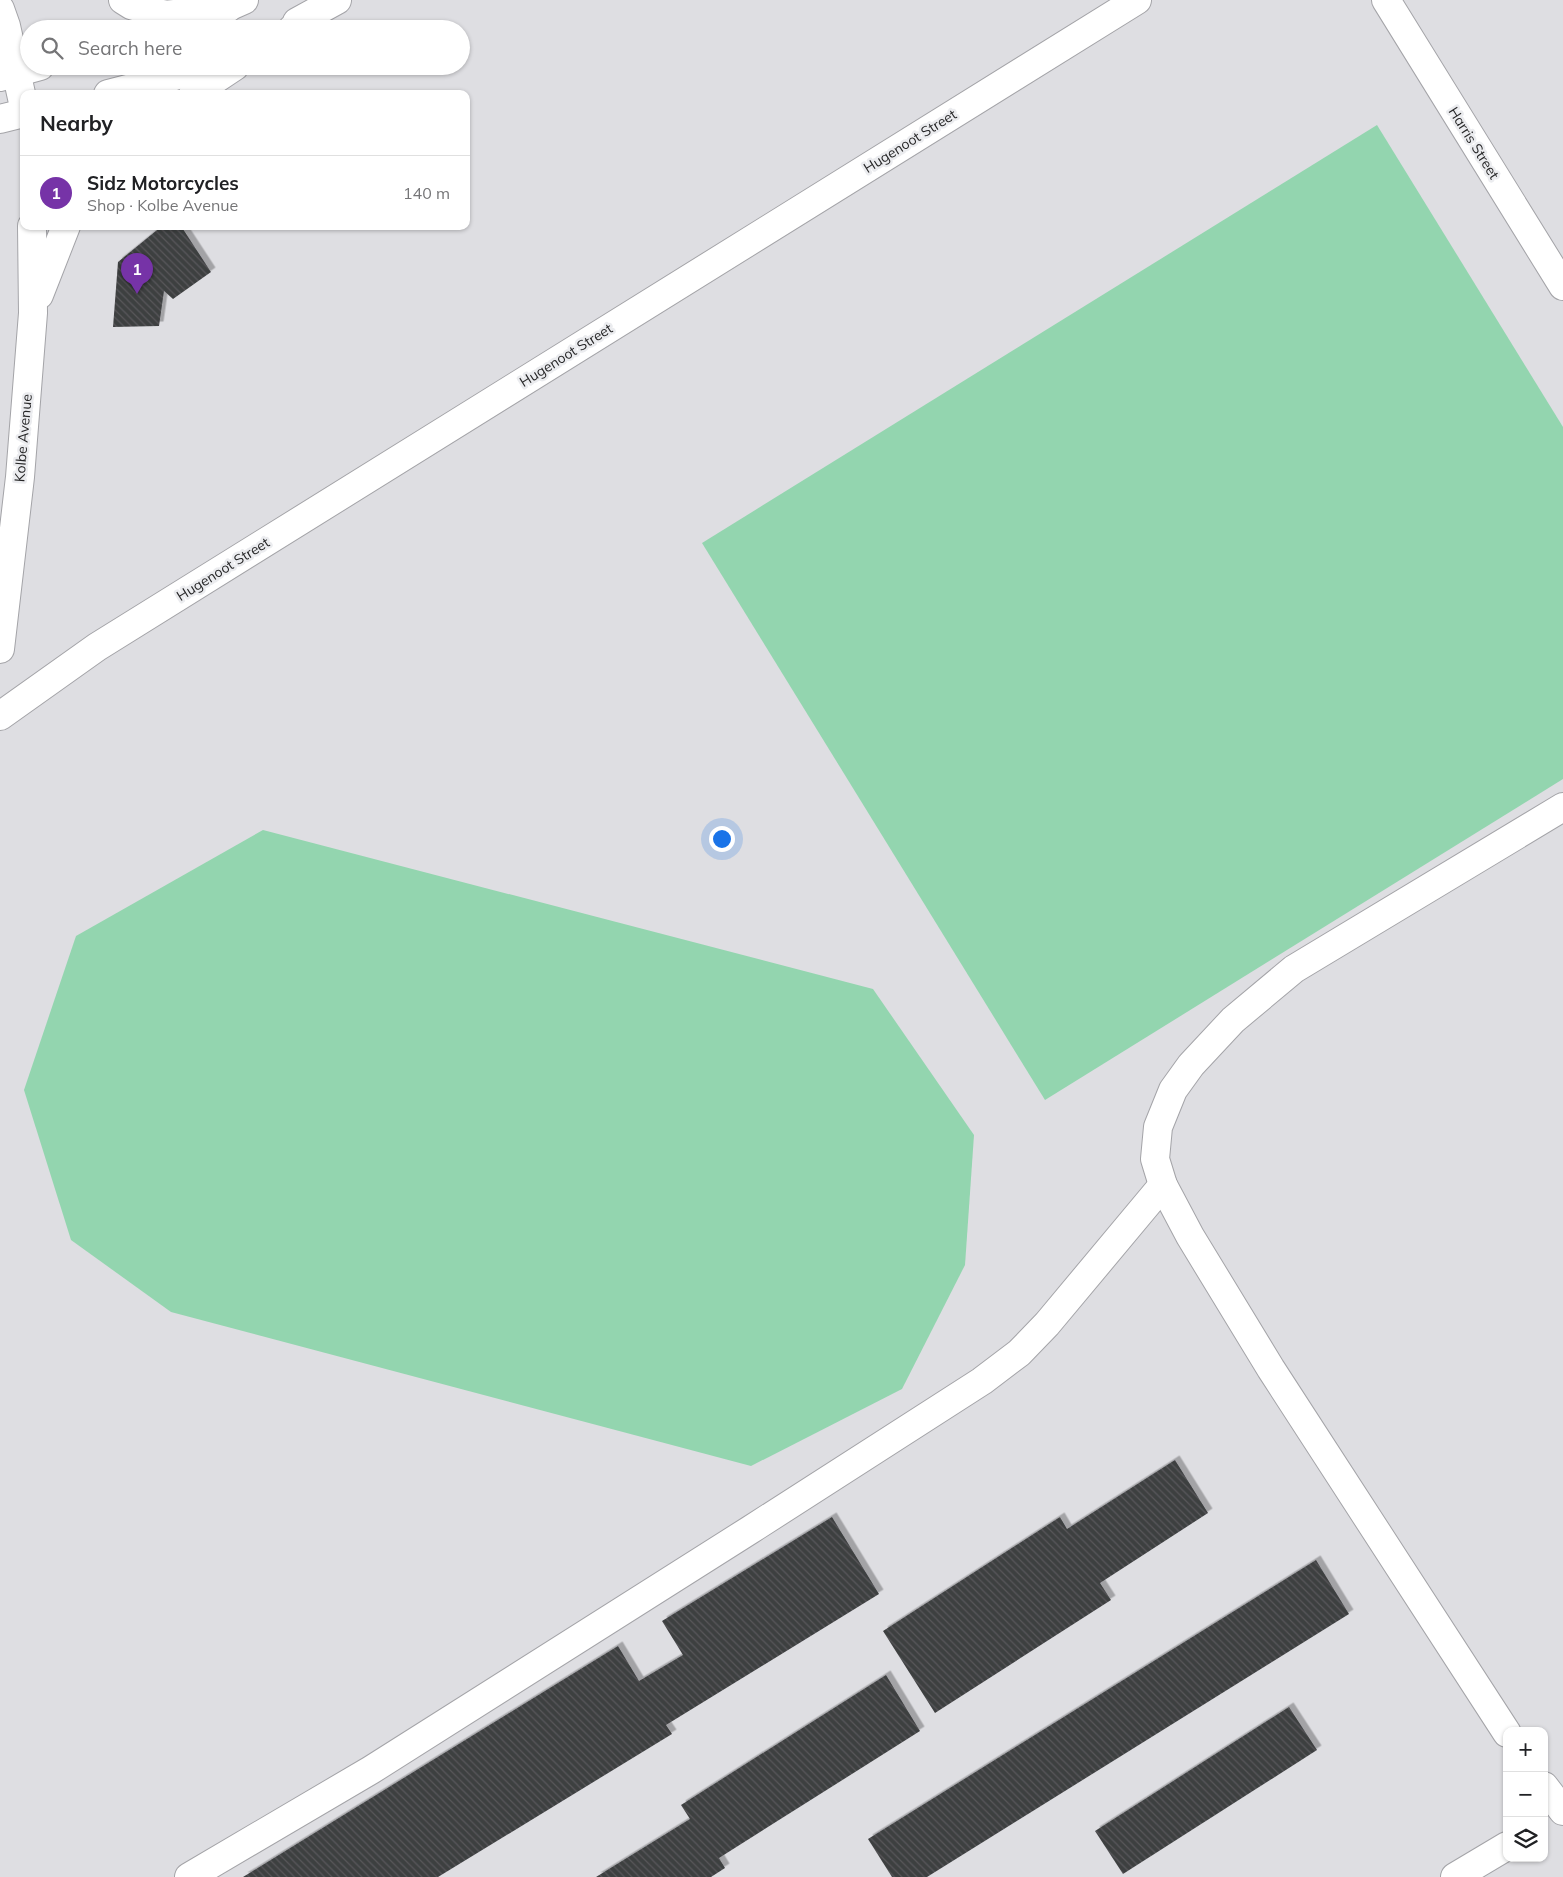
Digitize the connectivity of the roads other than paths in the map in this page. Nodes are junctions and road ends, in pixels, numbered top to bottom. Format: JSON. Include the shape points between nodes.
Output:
{"nodes":[{"id":1,"x":123,"y":0,"type":"edge"},
{"id":2,"x":1136,"y":0,"type":"edge"},
{"id":3,"x":1386,"y":0,"type":"edge"},
{"id":4,"x":236,"y":4,"type":"edge"},
{"id":5,"x":328,"y":6,"type":"edge"},
{"id":6,"x":0,"y":9,"type":"edge"},
{"id":7,"x":199,"y":20,"type":"edge"},
{"id":8,"x":301,"y":20,"type":"edge"},
{"id":9,"x":306,"y":20,"type":"edge"},
{"id":10,"x":19,"y":72,"type":"edge"},
{"id":11,"x":177,"y":75,"type":"edge"},
{"id":12,"x":221,"y":75,"type":"edge"},
{"id":13,"x":22,"y":90,"type":"edge"},
{"id":14,"x":123,"y":90,"type":"edge"},
{"id":15,"x":199,"y":90,"type":"edge"},
{"id":16,"x":20,"y":114,"type":"edge"},
{"id":17,"x":0,"y":119,"type":"edge"},
{"id":18,"x":32,"y":230,"type":"edge"},
{"id":19,"x":64,"y":230,"type":"edge"},
{"id":20,"x":1563,"y":286,"type":"edge"},
{"id":21,"x":33,"y":313,"type":"junction"},
{"id":22,"x":0,"y":649,"type":"edge"},
{"id":23,"x":0,"y":716,"type":"edge"},
{"id":24,"x":1563,"y":807,"type":"edge"},
{"id":25,"x":1163,"y":1185,"type":"junction"},
{"id":26,"x":1504,"y":1727,"type":"edge"},
{"id":27,"x":1548,"y":1791,"type":"edge"},
{"id":28,"x":1563,"y":1811,"type":"edge"},
{"id":29,"x":1548,"y":1820,"type":"edge"},
{"id":30,"x":1503,"y":1848,"type":"edge"},
{"id":31,"x":188,"y":1877,"type":"edge"},
{"id":32,"x":1456,"y":1877,"type":"edge"}],
"edges":[{"from":1,"to":4,"type":"street","via":[[165,15]]},
{"from":2,"to":23,"type":"street","name":"Hugenoot Street","via":[[97,647]]},
{"from":3,"to":20,"type":"street","name":"Harris Street"},
{"from":4,"to":7,"type":"street"},
{"from":5,"to":8,"type":"street"},
{"from":5,"to":9,"type":"street"},
{"from":6,"to":10,"type":"street"},
{"from":10,"to":13,"type":"street"},
{"from":11,"to":14,"type":"street"},
{"from":12,"to":15,"type":"street"},
{"from":16,"to":17,"type":"street"},
{"from":18,"to":21,"type":"street","name":"Kolbe Avenue"},
{"from":19,"to":21,"type":"street"},
{"from":21,"to":22,"type":"street","name":"Kolbe Avenue","via":[[20,477]]},
{"from":24,"to":25,"type":"street","via":[[1294,970],[1233,1020],[1191,1065],[1173,1090],[1158,1127],[1155,1159]]},
{"from":25,"to":26,"type":"street","via":[[1190,1236],[1271,1369]]},
{"from":25,"to":31,"type":"street","via":[[1047,1324],[1019,1354],[982,1381],[371,1770]]},
{"from":27,"to":28,"type":"street"},
{"from":28,"to":29,"type":"street"},
{"from":30,"to":32,"type":"street"}]}
